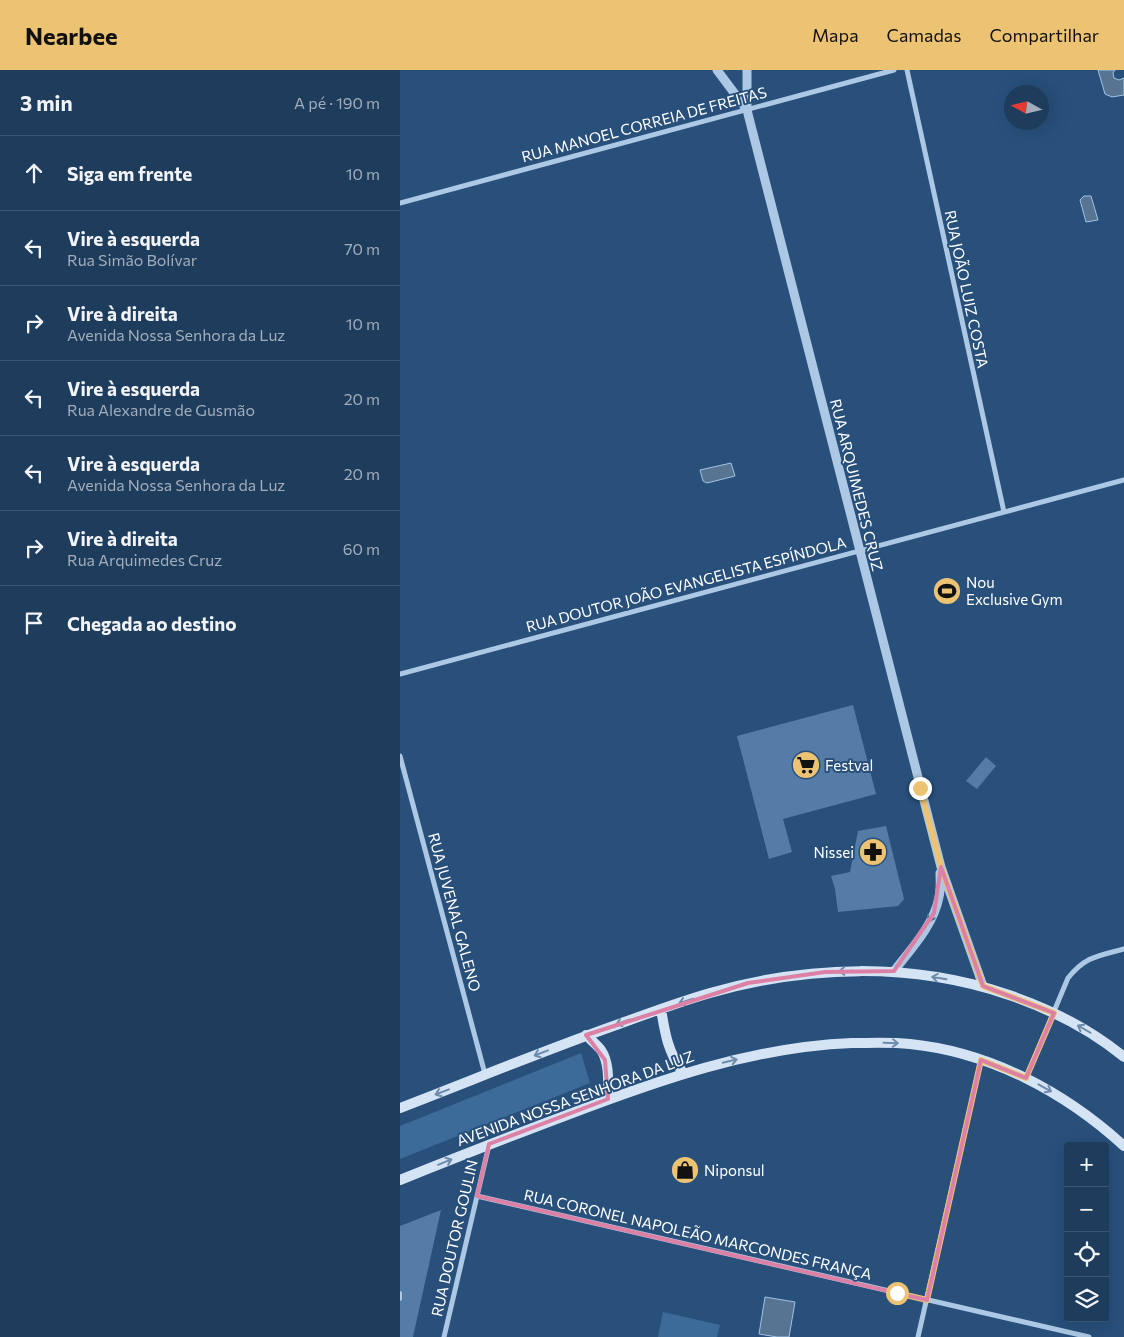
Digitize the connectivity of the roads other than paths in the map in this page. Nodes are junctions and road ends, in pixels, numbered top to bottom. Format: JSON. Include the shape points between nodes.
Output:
{"nodes":[{"id":1,"x":717,"y":70,"type":"edge"},
{"id":2,"x":748,"y":70,"type":"edge"},
{"id":3,"x":894,"y":70,"type":"edge"},
{"id":4,"x":907,"y":70,"type":"edge"},
{"id":5,"x":746,"y":110,"type":"junction"},
{"id":6,"x":400,"y":202,"type":"edge"},
{"id":7,"x":1124,"y":480,"type":"edge"},
{"id":8,"x":1004,"y":512,"type":"junction"},
{"id":9,"x":860,"y":551,"type":"junction"},
{"id":10,"x":400,"y":674,"type":"edge"},
{"id":11,"x":400,"y":756,"type":"edge"},
{"id":12,"x":941,"y":867,"type":"junction"},
{"id":13,"x":1124,"y":950,"type":"edge"},
{"id":14,"x":894,"y":971,"type":"junction"},
{"id":15,"x":983,"y":986,"type":"junction"},
{"id":16,"x":661,"y":1009,"type":"junction"},
{"id":17,"x":1054,"y":1013,"type":"junction"},
{"id":18,"x":586,"y":1035,"type":"junction"},
{"id":19,"x":1124,"y":1057,"type":"edge"},
{"id":20,"x":981,"y":1060,"type":"junction"},
{"id":21,"x":682,"y":1073,"type":"junction"},
{"id":22,"x":485,"y":1075,"type":"junction"},
{"id":23,"x":1026,"y":1078,"type":"junction"},
{"id":24,"x":608,"y":1099,"type":"junction"},
{"id":25,"x":400,"y":1108,"type":"edge"},
{"id":26,"x":489,"y":1144,"type":"junction"},
{"id":27,"x":1124,"y":1146,"type":"edge"},
{"id":28,"x":400,"y":1180,"type":"edge"},
{"id":29,"x":477,"y":1196,"type":"junction"},
{"id":30,"x":400,"y":1293,"type":"edge"},
{"id":31,"x":400,"y":1299,"type":"edge"},
{"id":32,"x":927,"y":1300,"type":"junction"},
{"id":33,"x":444,"y":1337,"type":"edge"},
{"id":34,"x":918,"y":1337,"type":"edge"},
{"id":35,"x":1089,"y":1337,"type":"edge"}],
"edges":[{"from":1,"to":5,"type":"street"},
{"from":2,"to":5,"type":"street"},
{"from":3,"to":5,"type":"street","name":"RUA MANOEL CORREIA DE FREITAS"},
{"from":4,"to":8,"type":"street","name":"RUA JOÃO LUIZ COSTA"},
{"from":5,"to":6,"type":"street","name":"RUA MANOEL CORREIA DE FREITAS"},
{"from":5,"to":9,"type":"street","name":"RUA ARQUIMEDES CRUZ"},
{"from":7,"to":8,"type":"street","name":"RUA DOUTOR JOÃO EVANGELISTA ESPÍNDOLA"},
{"from":8,"to":9,"type":"street","name":"RUA DOUTOR JOÃO EVANGELISTA ESPÍNDOLA"},
{"from":9,"to":10,"type":"street","name":"RUA DOUTOR JOÃO EVANGELISTA ESPÍNDOLA"},
{"from":9,"to":12,"type":"street","name":"RUA ARQUIMEDES CRUZ"},
{"from":11,"to":22,"type":"street","name":"RUA JUVENAL GALENO"},
{"from":12,"to":14,"type":"street","name":"RUA ARQUIMEDES CRUZ","one_way":true,"via":[[934,913]]},
{"from":12,"to":15,"type":"street","name":"RUA ARQUIMEDES CRUZ"},
{"from":13,"to":17,"type":"street","via":[[1092,958],[1078,966],[1068,978]]},
{"from":15,"to":14,"type":"main road","one_way":true},
{"from":14,"to":16,"type":"main road","one_way":true,"via":[[860,970],[786,976],[710,993]]},
{"from":15,"to":17,"type":"main road"},
{"from":16,"to":18,"type":"main road","one_way":true},
{"from":16,"to":21,"type":"main road","via":[[672,1059]]},
{"from":19,"to":17,"type":"main road","one_way":true},
{"from":17,"to":23,"type":"street"},
{"from":18,"to":22,"type":"main road","one_way":true},
{"from":18,"to":24,"type":"main road","via":[[602,1051],[608,1077]]},
{"from":21,"to":20,"type":"main road","name":"AVENIDA NOSSA SENHORA DA LUZ","one_way":true,"via":[[754,1055],[827,1044],[910,1044]]},
{"from":20,"to":23,"type":"main road","name":"AVENIDA NOSSA SENHORA DA LUZ"},
{"from":20,"to":32,"type":"street"},
{"from":21,"to":24,"type":"main road","name":"AVENIDA NOSSA SENHORA DA LUZ"},
{"from":22,"to":25,"type":"main road","one_way":true},
{"from":23,"to":27,"type":"main road","name":"AVENIDA NOSSA SENHORA DA LUZ","one_way":true,"via":[[1078,1109]]},
{"from":24,"to":26,"type":"main road","name":"AVENIDA NOSSA SENHORA DA LUZ"},
{"from":28,"to":26,"type":"main road","name":"AVENIDA NOSSA SENHORA DA LUZ","one_way":true},
{"from":26,"to":29,"type":"street","name":"RUA DOUTOR GOULIN"},
{"from":29,"to":32,"type":"street","name":"RUA CORONEL NAPOLEÃO MARCONDES FRANÇA"},
{"from":29,"to":33,"type":"street","name":"RUA DOUTOR GOULIN"},
{"from":30,"to":31,"type":"lane"},
{"from":32,"to":34,"type":"street"},
{"from":32,"to":35,"type":"street","name":"RUA CORONEL NAPOLEÃO MARCONDES FRANÇA"}]}
